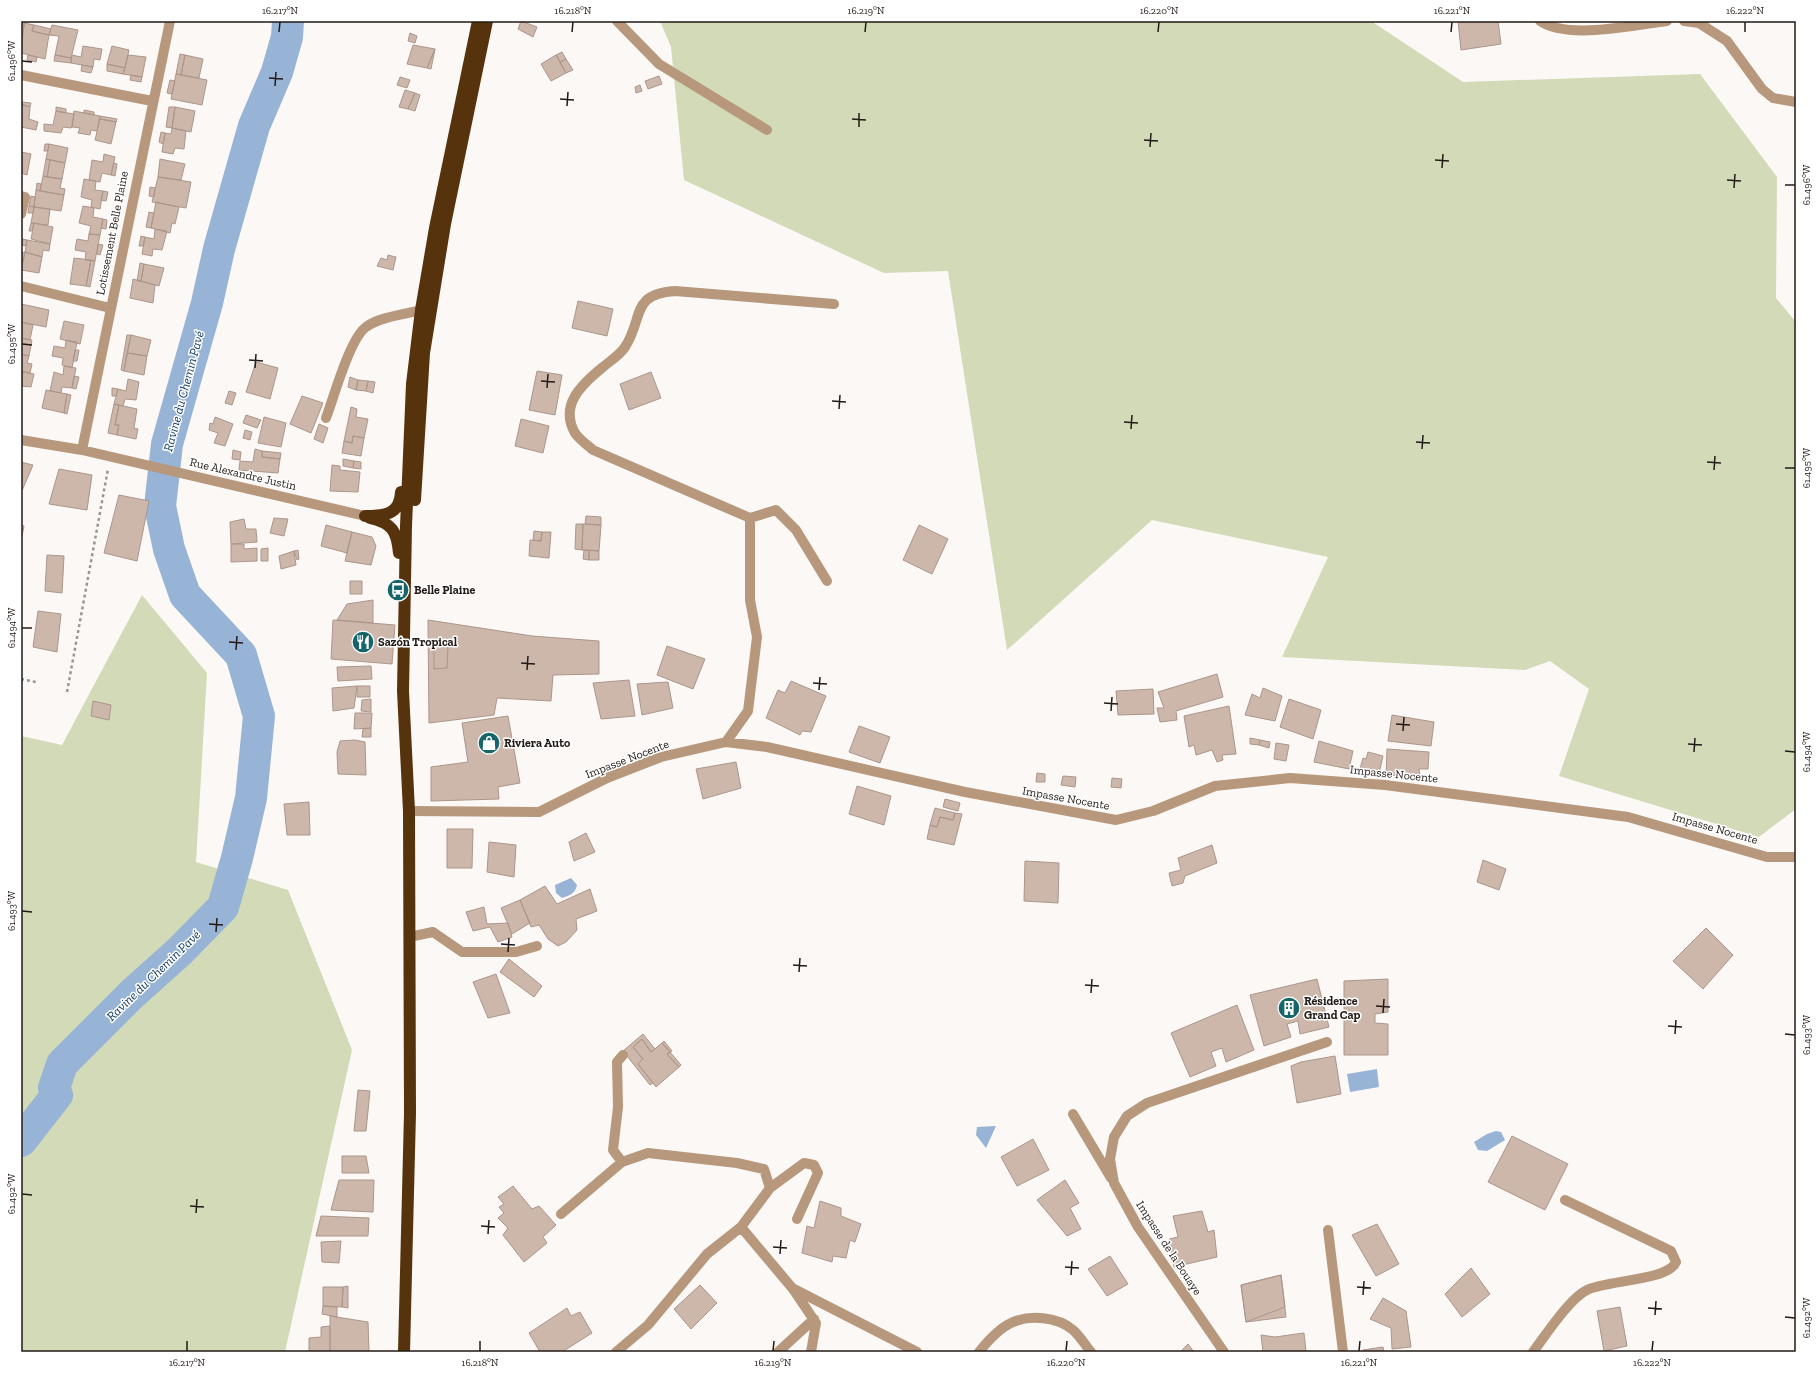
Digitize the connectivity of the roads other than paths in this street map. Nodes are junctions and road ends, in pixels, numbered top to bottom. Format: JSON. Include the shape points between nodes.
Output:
{"nodes":[{"id":1,"x":170,"y":21,"type":"edge"},
{"id":2,"x":478,"y":21,"type":"edge"},
{"id":3,"x":487,"y":21,"type":"edge"},
{"id":4,"x":617,"y":21,"type":"edge"},
{"id":5,"x":1540,"y":21,"type":"edge"},
{"id":6,"x":1668,"y":21,"type":"edge"},
{"id":7,"x":1684,"y":21,"type":"edge"},
{"id":8,"x":21,"y":74,"type":"edge"},
{"id":9,"x":152,"y":101,"type":"junction"},
{"id":10,"x":1796,"y":102,"type":"edge"},
{"id":11,"x":767,"y":130,"type":"dead end"},
{"id":12,"x":21,"y":196,"type":"edge"},
{"id":13,"x":21,"y":214,"type":"edge"},
{"id":14,"x":21,"y":286,"type":"edge"},
{"id":15,"x":834,"y":304,"type":"dead end"},
{"id":16,"x":110,"y":308,"type":"junction"},
{"id":17,"x":421,"y":310,"type":"junction"},
{"id":18,"x":326,"y":418,"type":"dead end"},
{"id":19,"x":410,"y":432,"type":"junction"},
{"id":20,"x":21,"y":440,"type":"edge"},
{"id":21,"x":82,"y":450,"type":"junction"},
{"id":22,"x":365,"y":516,"type":"junction"},
{"id":23,"x":750,"y":518,"type":"junction"},
{"id":24,"x":827,"y":581,"type":"dead end"},
{"id":25,"x":405,"y":582,"type":"junction"},
{"id":26,"x":726,"y":742,"type":"junction"},
{"id":27,"x":406,"y":761,"type":"junction"},
{"id":28,"x":409,"y":811,"type":"junction"},
{"id":29,"x":1796,"y":857,"type":"edge"},
{"id":30,"x":409,"y":937,"type":"junction"},
{"id":31,"x":536,"y":946,"type":"dead end"},
{"id":32,"x":1327,"y":1042,"type":"dead end"},
{"id":33,"x":623,"y":1055,"type":"dead end"},
{"id":34,"x":1073,"y":1114,"type":"dead end"},
{"id":35,"x":622,"y":1162,"type":"junction"},
{"id":36,"x":1115,"y":1186,"type":"junction"},
{"id":37,"x":770,"y":1188,"type":"junction"},
{"id":38,"x":1565,"y":1200,"type":"dead end"},
{"id":39,"x":562,"y":1214,"type":"dead end"},
{"id":40,"x":797,"y":1219,"type":"dead end"},
{"id":41,"x":741,"y":1227,"type":"junction"},
{"id":42,"x":1328,"y":1230,"type":"dead end"},
{"id":43,"x":792,"y":1288,"type":"junction"},
{"id":44,"x":814,"y":1320,"type":"junction"},
{"id":45,"x":404,"y":1352,"type":"edge"},
{"id":46,"x":616,"y":1352,"type":"edge"},
{"id":47,"x":778,"y":1352,"type":"edge"},
{"id":48,"x":811,"y":1352,"type":"edge"},
{"id":49,"x":917,"y":1352,"type":"edge"},
{"id":50,"x":979,"y":1352,"type":"edge"},
{"id":51,"x":1091,"y":1352,"type":"edge"},
{"id":52,"x":1224,"y":1352,"type":"edge"},
{"id":53,"x":1343,"y":1352,"type":"edge"},
{"id":54,"x":1533,"y":1352,"type":"edge"}],
"edges":[{"from":1,"to":9,"type":"street","name":"Lotissement Belle Plaine"},
{"from":2,"to":17,"type":"highway","via":[[435,228]]},
{"from":3,"to":27,"type":"highway","via":[[445,224],[424,353],[413,528]]},
{"from":4,"to":11,"type":"street","via":[[659,64]]},
{"from":5,"to":6,"type":"street","via":[[1547,26],[1567,30]]},
{"from":7,"to":10,"type":"street","via":[[1699,23],[1727,41],[1762,89],[1773,98]]},
{"from":8,"to":9,"type":"street"},
{"from":9,"to":16,"type":"street","name":"Lotissement Belle Plaine"},
{"from":12,"to":13,"type":"street","via":[[25,197]]},
{"from":14,"to":16,"type":"street"},
{"from":15,"to":23,"type":"street","via":[[675,291],[659,292],[645,300],[625,347],[586,380],[572,399],[569,418],[576,434],[593,450]]},
{"from":16,"to":21,"type":"street","name":"Lotissement Belle Plaine"},
{"from":17,"to":18,"type":"street","via":[[366,326],[356,336]]},
{"from":17,"to":19,"type":"highway","via":[[412,384]]},
{"from":19,"to":22,"type":"highway","via":[[405,439],[401,498],[398,506],[384,515]]},
{"from":19,"to":25,"type":"highway"},
{"from":20,"to":21,"type":"street","name":"Rue Alexandre Justin"},
{"from":21,"to":22,"type":"street","name":"Rue Alexandre Justin"},
{"from":22,"to":25,"type":"highway","via":[[389,525],[394,531],[399,552],[399,573]]},
{"from":23,"to":24,"type":"street","via":[[776,510],[796,530]]},
{"from":23,"to":26,"type":"street","via":[[750,600],[757,637],[748,711]]},
{"from":25,"to":27,"type":"highway","via":[[403,691]]},
{"from":26,"to":28,"type":"street","name":"Impasse Nocente","via":[[662,756],[607,778],[539,812]]},
{"from":26,"to":29,"type":"street","name":"Impasse Nocente","via":[[767,748],[973,793],[1116,820],[1153,811],[1215,786],[1290,778],[1385,785],[1628,817],[1767,857]]},
{"from":27,"to":28,"type":"highway"},
{"from":28,"to":30,"type":"highway"},
{"from":30,"to":31,"type":"street","via":[[434,932],[462,952],[516,952]]},
{"from":30,"to":45,"type":"highway","via":[[410,1113]]},
{"from":32,"to":36,"type":"street","name":"Impasse de la Bouaye","via":[[1147,1103],[1127,1116],[1114,1137],[1110,1159]]},
{"from":33,"to":35,"type":"street","via":[[617,1062],[618,1107],[613,1150]]},
{"from":34,"to":36,"type":"street"},
{"from":35,"to":37,"type":"street","via":[[648,1153],[737,1163],[764,1169]]},
{"from":35,"to":39,"type":"street"},
{"from":36,"to":52,"type":"street","name":"Impasse de la Bouaye","via":[[1138,1227]]},
{"from":37,"to":40,"type":"street","via":[[804,1163],[814,1165],[818,1173]]},
{"from":37,"to":41,"type":"street"},
{"from":38,"to":54,"type":"street","via":[[1671,1251],[1676,1262],[1669,1271],[1586,1290],[1562,1312]]},
{"from":41,"to":43,"type":"street"},
{"from":41,"to":46,"type":"street","via":[[707,1254],[648,1325]]},
{"from":42,"to":53,"type":"street"},
{"from":43,"to":44,"type":"street"},
{"from":43,"to":49,"type":"street"},
{"from":44,"to":47,"type":"street"},
{"from":44,"to":48,"type":"street","via":[[816,1323]]},
{"from":50,"to":51,"type":"street","via":[[987,1342],[1011,1323],[1030,1318],[1056,1320],[1073,1330]]}]}
